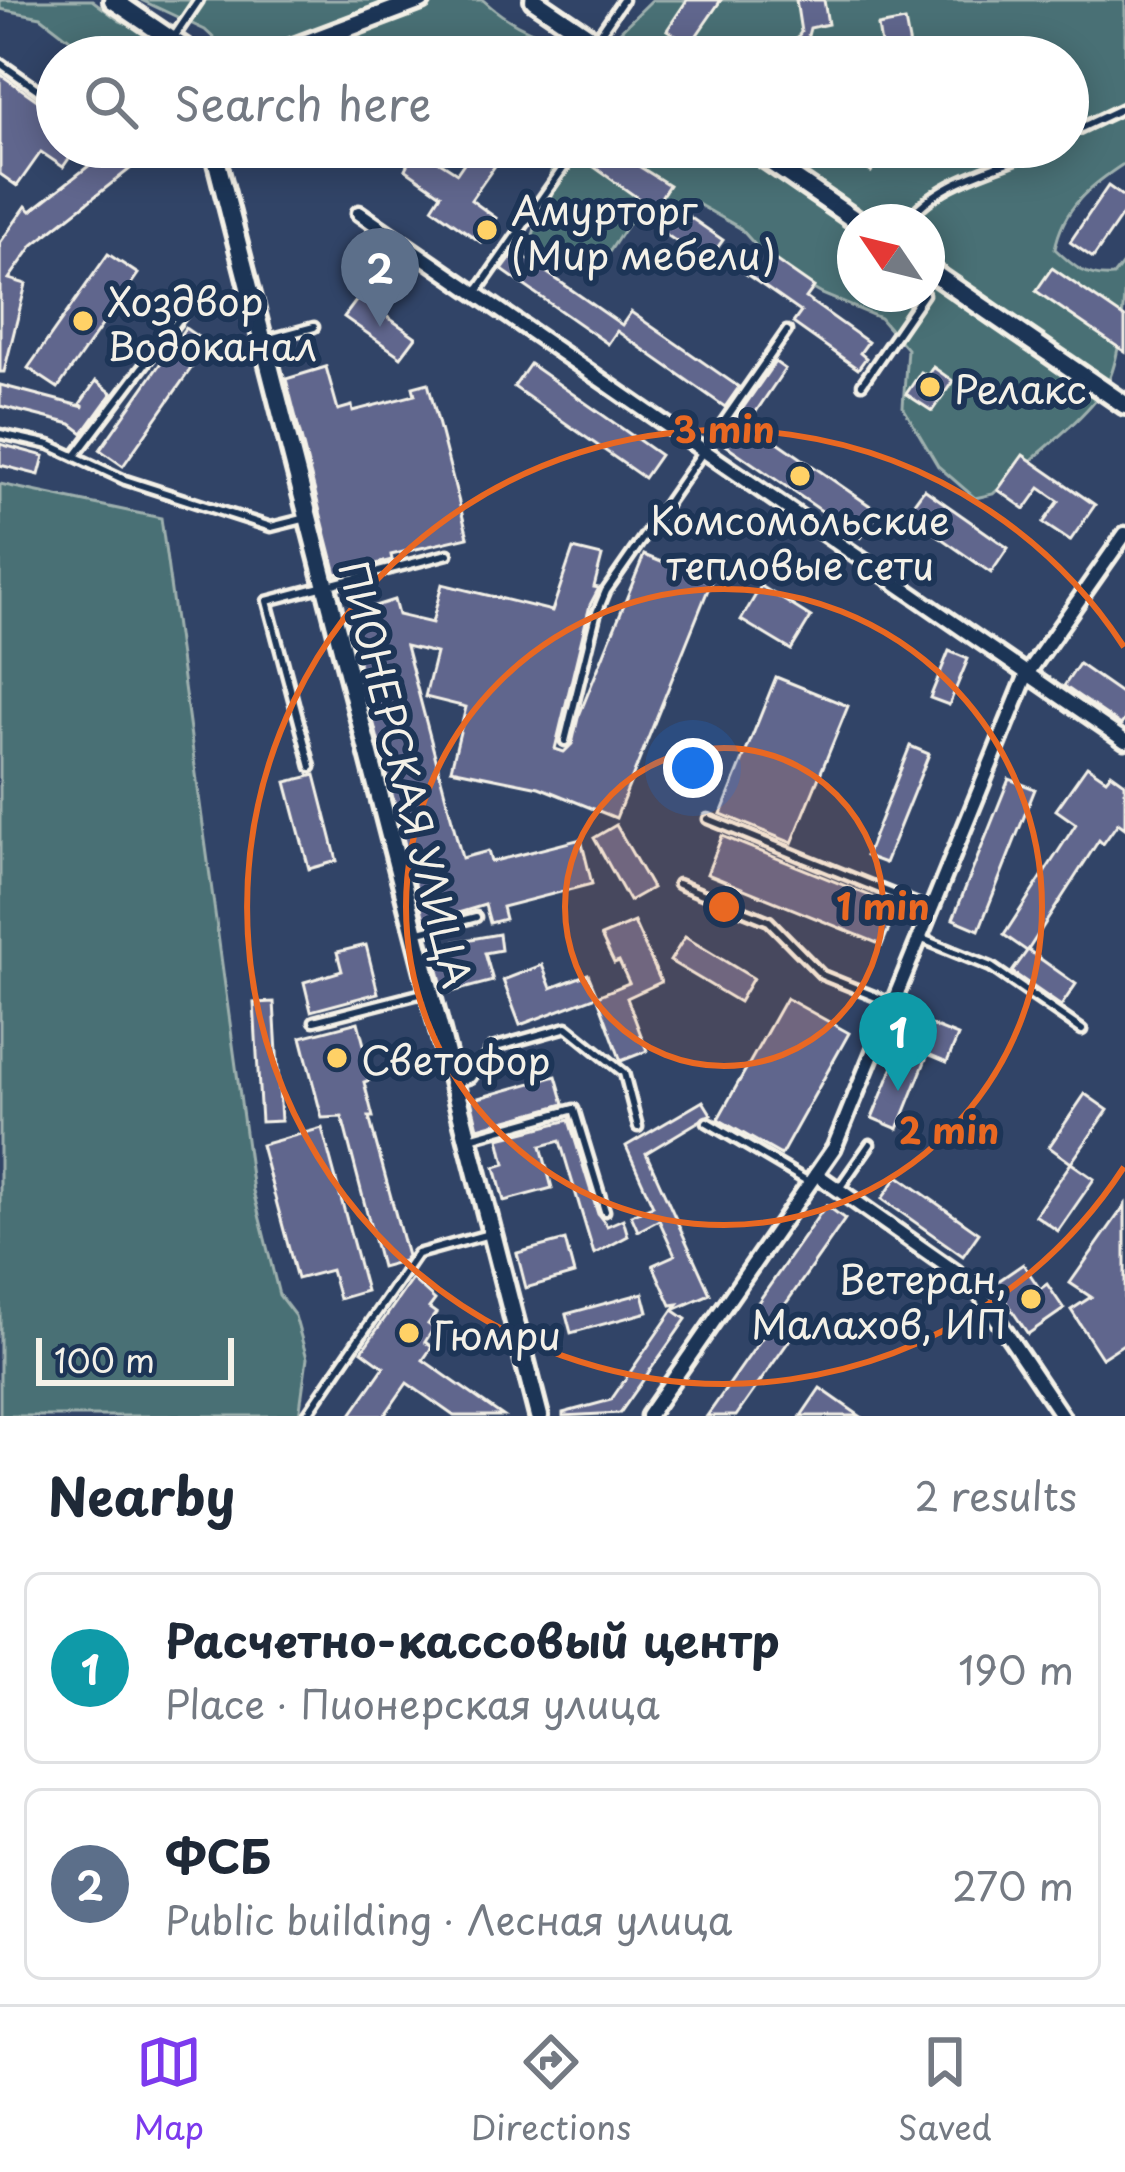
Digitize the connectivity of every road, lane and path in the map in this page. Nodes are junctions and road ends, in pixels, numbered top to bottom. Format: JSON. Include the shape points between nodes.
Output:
{"nodes":[{"id":1,"x":113,"y":0,"type":"edge"},
{"id":2,"x":199,"y":0,"type":"edge"},
{"id":3,"x":421,"y":0,"type":"edge"},
{"id":4,"x":622,"y":0,"type":"edge"},
{"id":5,"x":536,"y":1,"type":"edge"},
{"id":6,"x":166,"y":36,"type":"edge"},
{"id":7,"x":175,"y":36,"type":"edge"},
{"id":8,"x":326,"y":36,"type":"edge"},
{"id":9,"x":588,"y":36,"type":"edge"},
{"id":10,"x":598,"y":36,"type":"edge"},
{"id":11,"x":0,"y":63,"type":"edge"},
{"id":12,"x":36,"y":88,"type":"edge"},
{"id":13,"x":1125,"y":107,"type":"edge"},
{"id":14,"x":1089,"y":124,"type":"edge"},
{"id":15,"x":218,"y":168,"type":"edge"},
{"id":16,"x":563,"y":168,"type":"edge"},
{"id":17,"x":780,"y":168,"type":"edge"},
{"id":18,"x":994,"y":168,"type":"edge"},
{"id":19,"x":923,"y":204,"type":"edge"},
{"id":20,"x":837,"y":208,"type":"edge"},
{"id":21,"x":359,"y":212,"type":"dead end"},
{"id":22,"x":250,"y":292,"type":"junction"},
{"id":23,"x":476,"y":293,"type":"junction"},
{"id":24,"x":945,"y":293,"type":"edge"},
{"id":25,"x":909,"y":312,"type":"edge"},
{"id":26,"x":314,"y":327,"type":"dead end"},
{"id":27,"x":787,"y":332,"type":"dead end"},
{"id":28,"x":263,"y":341,"type":"junction"},
{"id":29,"x":862,"y":384,"type":"dead end"},
{"id":30,"x":1125,"y":405,"type":"edge"},
{"id":31,"x":0,"y":434,"type":"edge"},
{"id":32,"x":704,"y":451,"type":"junction"},
{"id":33,"x":75,"y":456,"type":"junction"},
{"id":34,"x":308,"y":518,"type":"junction"},
{"id":35,"x":1125,"y":533,"type":"edge"},
{"id":36,"x":448,"y":554,"type":"dead end"},
{"id":37,"x":325,"y":586,"type":"junction"},
{"id":38,"x":1027,"y":674,"type":"junction"},
{"id":39,"x":566,"y":741,"type":"dead end"},
{"id":40,"x":1125,"y":741,"type":"edge"},
{"id":41,"x":310,"y":767,"type":"dead end"},
{"id":42,"x":708,"y":819,"type":"dead end"},
{"id":43,"x":678,"y":884,"type":"dead end"},
{"id":44,"x":932,"y":910,"type":"junction"},
{"id":45,"x":476,"y":917,"type":"dead end"},
{"id":46,"x":414,"y":934,"type":"junction"},
{"id":47,"x":920,"y":938,"type":"junction"},
{"id":48,"x":428,"y":991,"type":"junction"},
{"id":49,"x":893,"y":1004,"type":"junction"},
{"id":50,"x":314,"y":1022,"type":"dead end"},
{"id":51,"x":1082,"y":1030,"type":"dead end"},
{"id":52,"x":452,"y":1084,"type":"junction"},
{"id":53,"x":707,"y":1122,"type":"dead end"},
{"id":54,"x":638,"y":1126,"type":"dead end"},
{"id":55,"x":466,"y":1139,"type":"junction"},
{"id":56,"x":870,"y":1144,"type":"dead end"},
{"id":57,"x":813,"y":1179,"type":"junction"},
{"id":58,"x":838,"y":1190,"type":"junction"},
{"id":59,"x":605,"y":1211,"type":"dead end"},
{"id":60,"x":490,"y":1234,"type":"junction"},
{"id":61,"x":306,"y":1416,"type":"edge"},
{"id":62,"x":539,"y":1416,"type":"edge"},
{"id":63,"x":648,"y":1416,"type":"edge"},
{"id":64,"x":1062,"y":1416,"type":"edge"}],
"edges":[{"from":1,"to":6,"type":"street"},
{"from":2,"to":7,"type":"lane"},
{"from":3,"to":8,"type":"street"},
{"from":4,"to":10,"type":"lane"},
{"from":5,"to":9,"type":"street"},
{"from":11,"to":12,"type":"lane"},
{"from":13,"to":14,"type":"lane"},
{"from":15,"to":22,"type":"street","name":"ПИОНЕРСКАЯ УЛИЦА"},
{"from":16,"to":23,"type":"lane"},
{"from":17,"to":20,"type":"street"},
{"from":18,"to":19,"type":"lane"},
{"from":21,"to":23,"type":"street"},
{"from":22,"to":28,"type":"street","name":"ПИОНЕРСКАЯ УЛИЦА"},
{"from":22,"to":33,"type":"lane","via":[[188,308]]},
{"from":23,"to":32,"type":"street"},
{"from":24,"to":30,"type":"street"},
{"from":25,"to":29,"type":"lane"},
{"from":26,"to":28,"type":"lane"},
{"from":27,"to":32,"type":"lane"},
{"from":28,"to":34,"type":"street","name":"ПИОНЕРСКАЯ УЛИЦА"},
{"from":31,"to":33,"type":"lane"},
{"from":32,"to":38,"type":"street"},
{"from":32,"to":39,"type":"lane","via":[[606,591]]},
{"from":33,"to":34,"type":"lane","via":[[271,527]]},
{"from":34,"to":37,"type":"street","name":"ПИОНЕРСКАЯ УЛИЦА"},
{"from":35,"to":38,"type":"street"},
{"from":36,"to":37,"type":"lane"},
{"from":37,"to":41,"type":"lane","via":[[267,601]]},
{"from":37,"to":46,"type":"street","name":"ПИОНЕРСКАЯ УЛИЦА"},
{"from":38,"to":40,"type":"street"},
{"from":38,"to":44,"type":"street"},
{"from":42,"to":44,"type":"lane"},
{"from":43,"to":49,"type":"lane","via":[[769,920],[822,975]]},
{"from":44,"to":47,"type":"street"},
{"from":45,"to":46,"type":"lane"},
{"from":46,"to":48,"type":"street","name":"ПИОНЕРСКАЯ УЛИЦА"},
{"from":47,"to":49,"type":"street"},
{"from":47,"to":51,"type":"lane","via":[[991,967]]},
{"from":48,"to":50,"type":"lane"},
{"from":48,"to":52,"type":"street","name":"ПИОНЕРСКАЯ УЛИЦА"},
{"from":49,"to":57,"type":"street"},
{"from":52,"to":54,"type":"lane","via":[[471,1078],[492,1048],[567,1027],[624,1073]]},
{"from":52,"to":55,"type":"street","name":"ПИОНЕРСКАЯ УЛИЦА"},
{"from":53,"to":57,"type":"lane"},
{"from":55,"to":59,"type":"lane","via":[[574,1109]]},
{"from":55,"to":60,"type":"street","name":"ПИОНЕРСКАЯ УЛИЦА"},
{"from":56,"to":58,"type":"lane"},
{"from":57,"to":58,"type":"street"},
{"from":57,"to":63,"type":"street"},
{"from":58,"to":64,"type":"street","via":[[974,1285]]},
{"from":60,"to":61,"type":"lane","via":[[416,1254]]},
{"from":60,"to":62,"type":"street","name":"ПИОНЕРСКАЯ УЛИЦА"}]}
